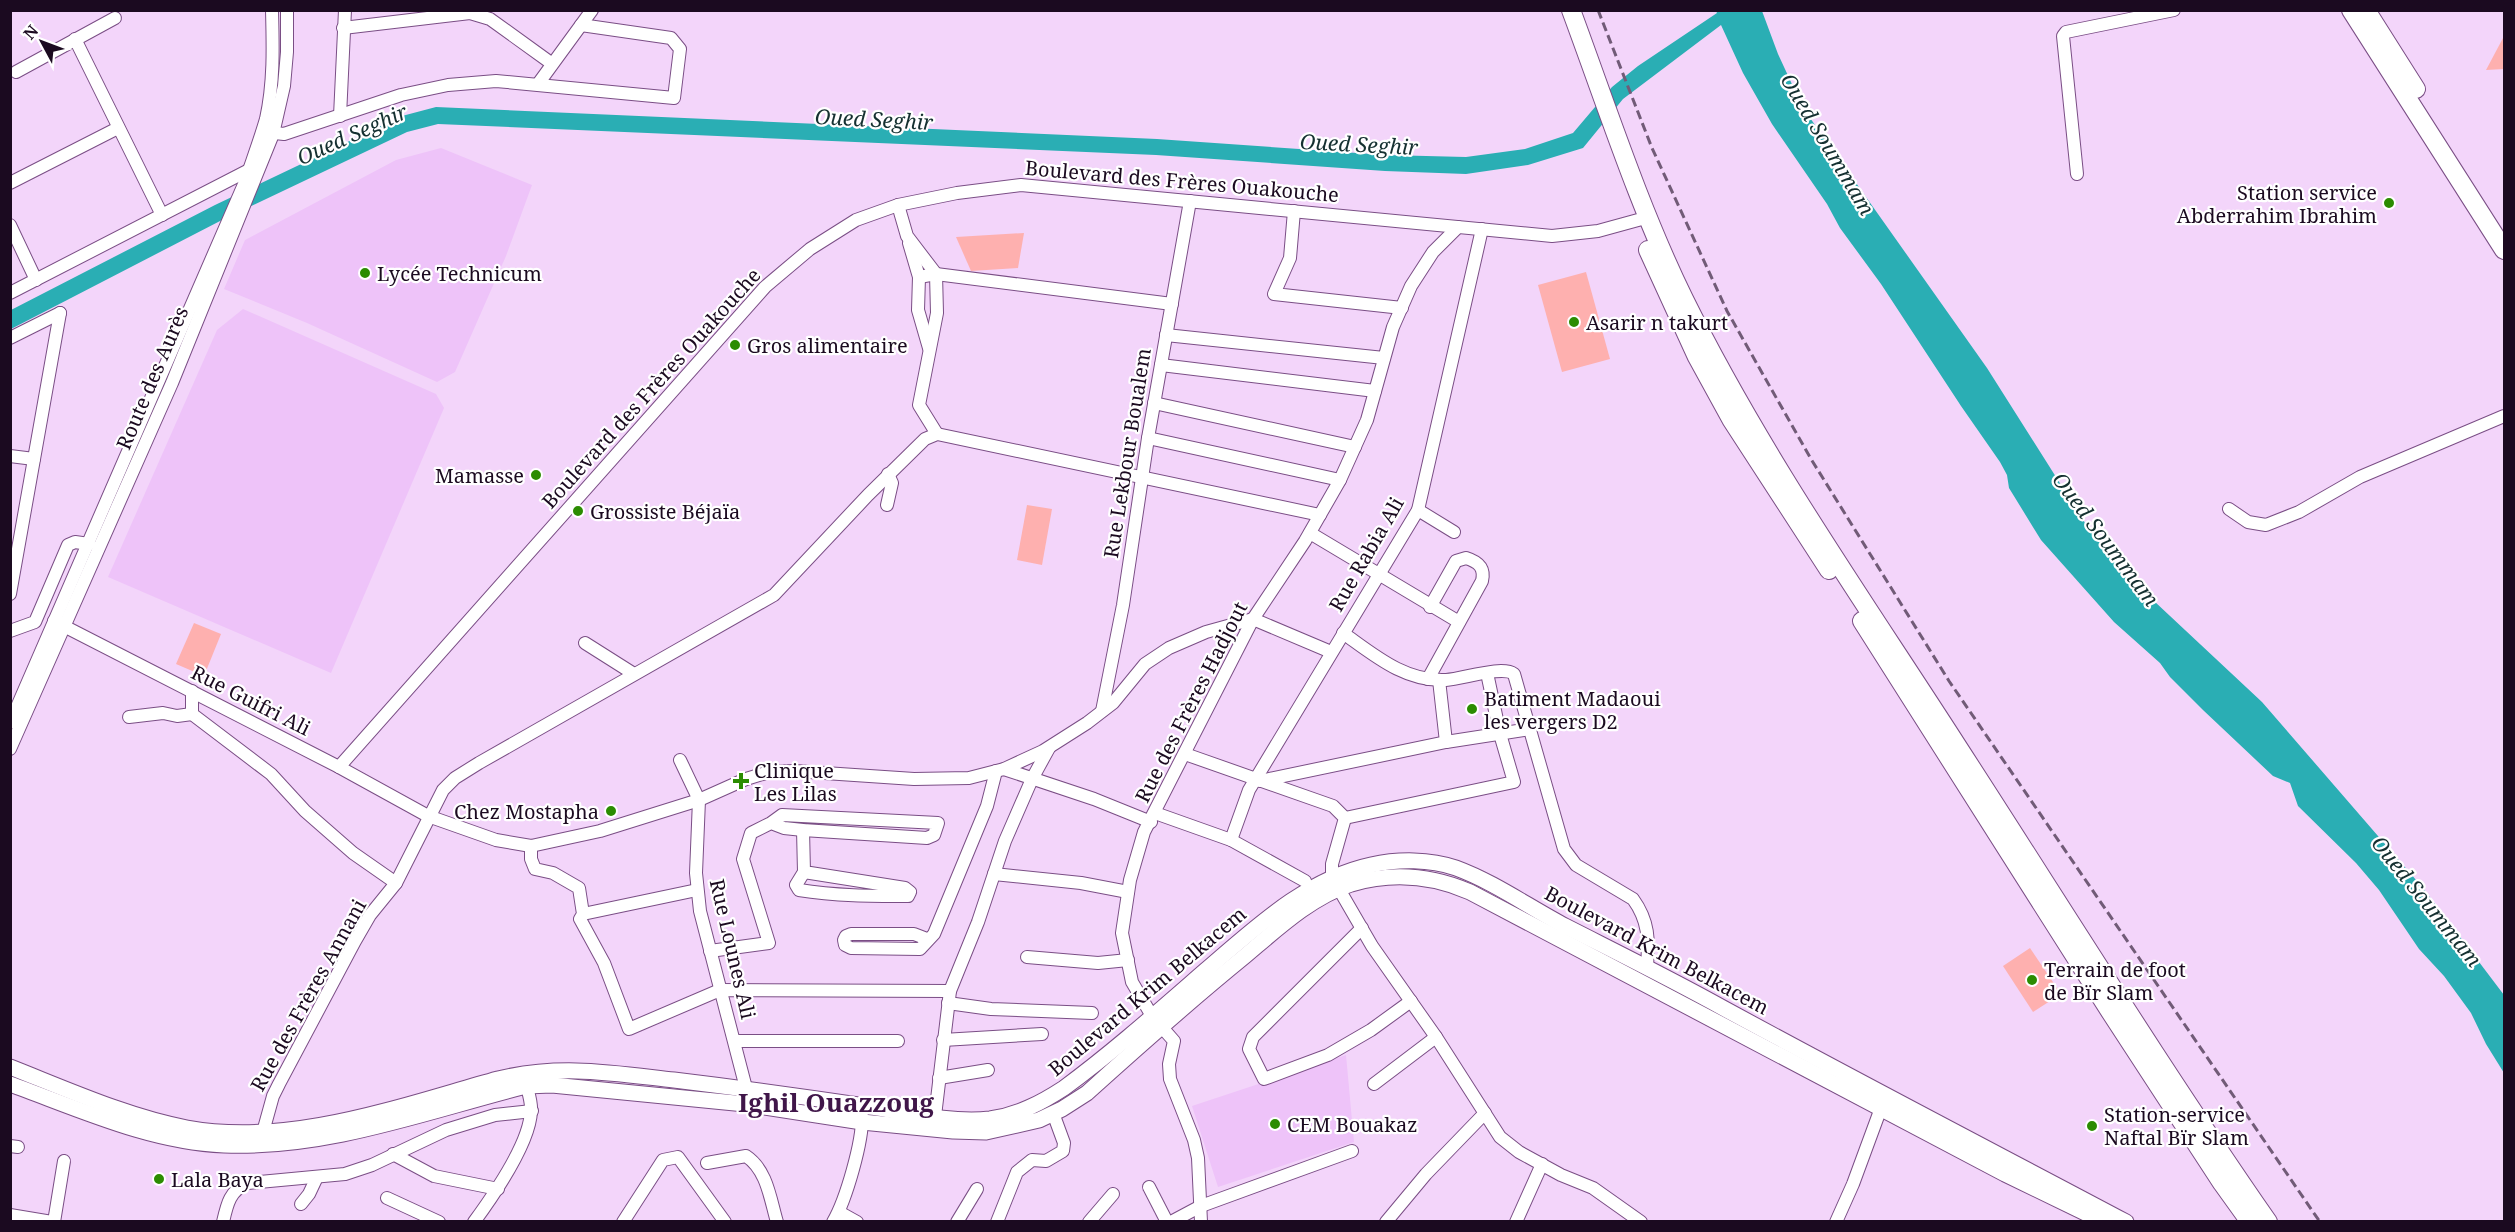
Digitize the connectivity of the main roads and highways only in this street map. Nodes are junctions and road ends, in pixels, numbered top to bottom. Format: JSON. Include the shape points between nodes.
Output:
{"nodes":[{"id":1,"x":1561,"y":10,"type":"edge"},
{"id":2,"x":1571,"y":10,"type":"edge"},
{"id":3,"x":2351,"y":10,"type":"edge"},
{"id":4,"x":2366,"y":10,"type":"edge"},
{"id":5,"x":1595,"y":93,"type":"junction"},
{"id":6,"x":1643,"y":219,"type":"junction"},
{"id":7,"x":2505,"y":227,"type":"edge"},
{"id":8,"x":2505,"y":250,"type":"edge"},
{"id":9,"x":1336,"y":883,"type":"junction"},
{"id":10,"x":1157,"y":1021,"type":"junction"},
{"id":11,"x":10,"y":1067,"type":"edge"},
{"id":12,"x":10,"y":1076,"type":"edge"},
{"id":13,"x":524,"y":1079,"type":"junction"},
{"id":14,"x":10,"y":1084,"type":"edge"},
{"id":15,"x":106,"y":1112,"type":"junction"},
{"id":16,"x":2101,"y":1221,"type":"edge"},
{"id":17,"x":2126,"y":1221,"type":"edge"},
{"id":18,"x":2250,"y":1221,"type":"edge"},
{"id":19,"x":2268,"y":1221,"type":"edge"}],
"edges":[{"from":1,"to":5,"type":"highway"},
{"from":2,"to":5,"type":"highway"},
{"from":3,"to":8,"type":"highway"},
{"from":4,"to":7,"type":"highway"},
{"from":5,"to":6,"type":"highway"},
{"from":6,"to":18,"type":"highway","via":[[1675,311],[1731,419],[2111,1013]]},
{"from":6,"to":19,"type":"highway","via":[[1710,350],[1778,467],[2179,1091]]},
{"from":9,"to":10,"type":"main road","name":"Boulevard Krim Belkacem","via":[[1282,907]]},
{"from":9,"to":16,"type":"main road","name":"Boulevard Krim Belkacem","via":[[1349,885],[1396,875],[1446,881]]},
{"from":9,"to":17,"type":"main road","name":"Boulevard Krim Belkacem","via":[[1370,865],[1398,861],[1453,867]]},
{"from":10,"to":13,"type":"main road","name":"Boulevard Krim Belkacem","via":[[1039,1104],[988,1119],[935,1116],[746,1088],[574,1070]]},
{"from":10,"to":13,"type":"main road","name":"Boulevard Krim Belkacem","via":[[1087,1093],[1039,1120],[986,1132],[862,1122],[745,1104]]},
{"from":11,"to":15,"type":"main road","name":"Boulevard Krim Belkacem"},
{"from":12,"to":15,"type":"main road"},
{"from":13,"to":15,"type":"main road","name":"Boulevard Krim Belkacem","via":[[293,1130],[187,1128]]},
{"from":13,"to":15,"type":"main road","name":"Boulevard Krim Belkacem","via":[[359,1132],[287,1142],[223,1145],[154,1134]]},
{"from":14,"to":15,"type":"main road","name":"Boulevard Krim Belkacem"}]}
